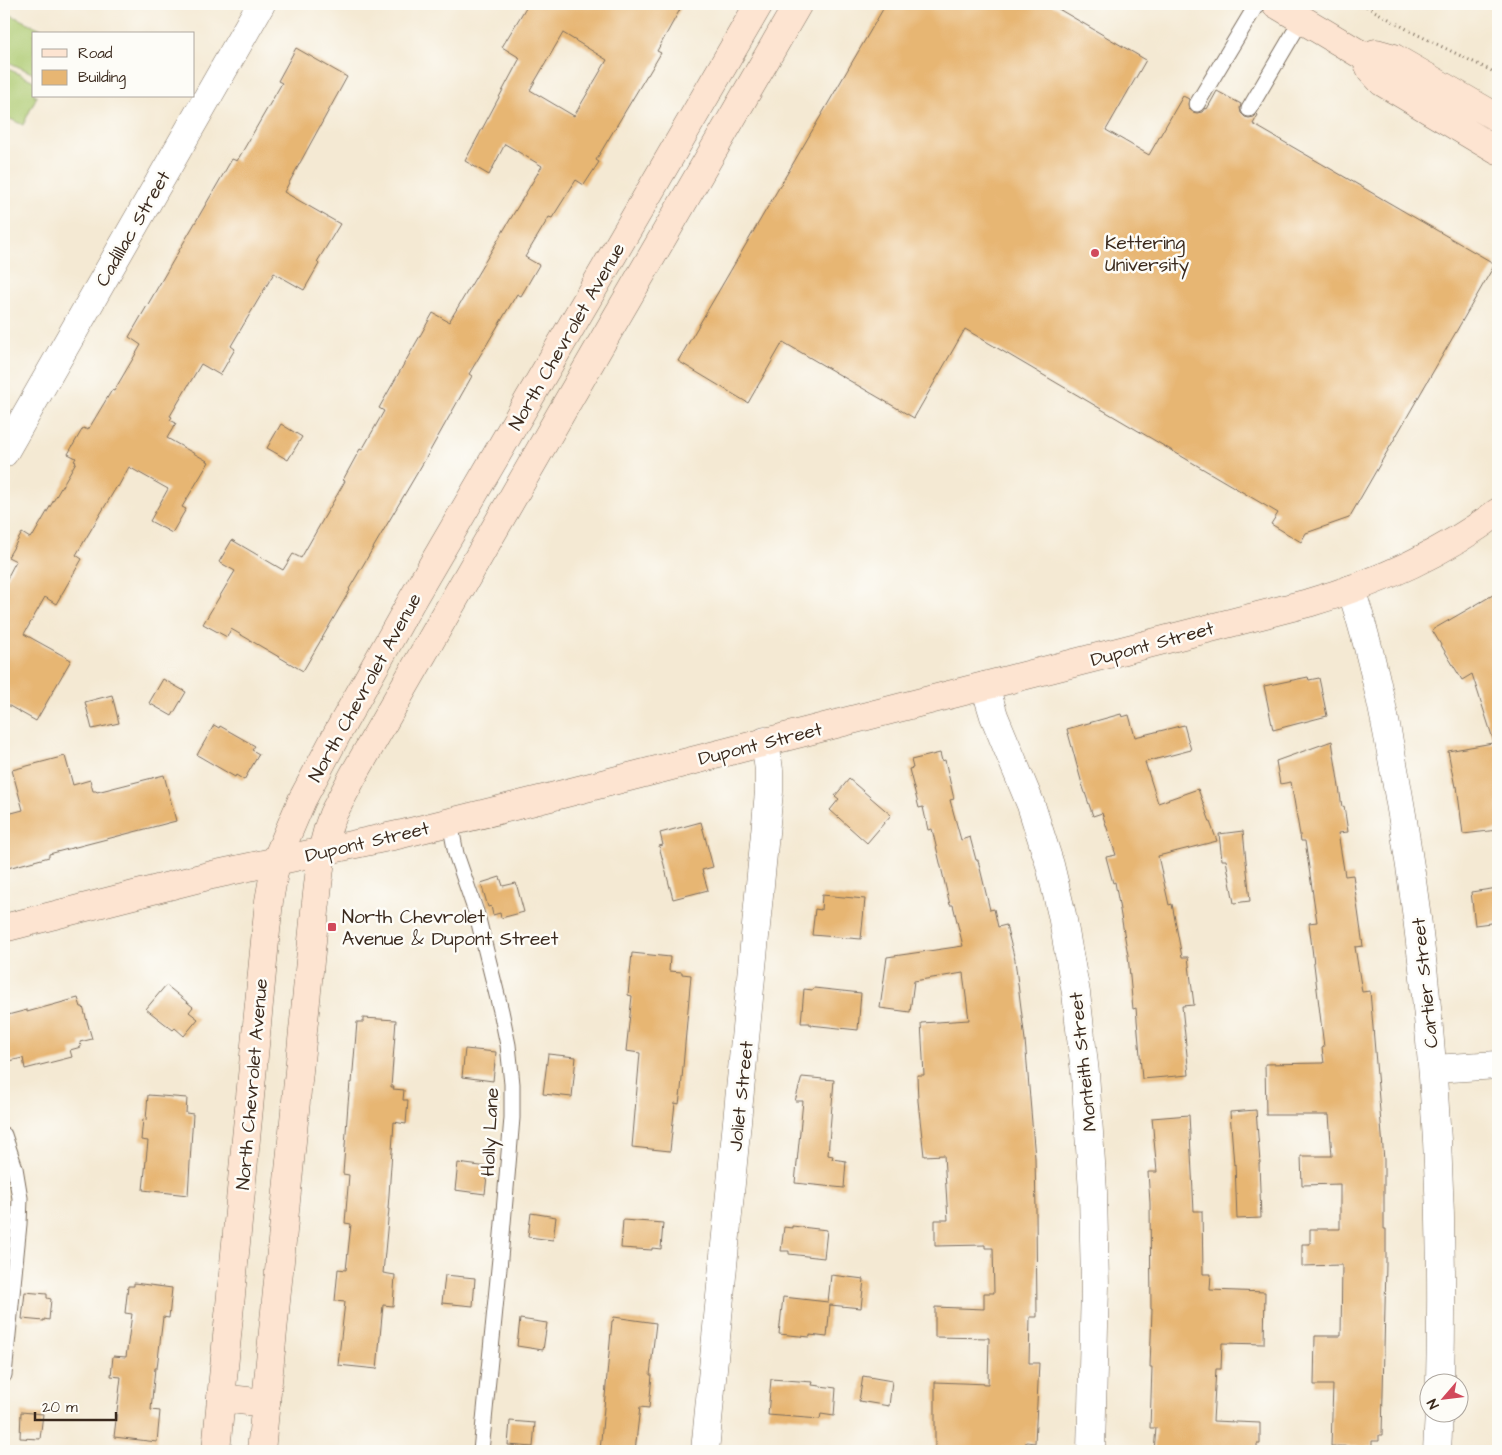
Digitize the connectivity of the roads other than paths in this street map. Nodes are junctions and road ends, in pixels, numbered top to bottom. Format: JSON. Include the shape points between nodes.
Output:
{"nodes":[{"id":1,"x":261,"y":4,"type":"edge"},
{"id":2,"x":759,"y":4,"type":"edge"},
{"id":3,"x":798,"y":4,"type":"edge"},
{"id":4,"x":1256,"y":4,"type":"edge"},
{"id":5,"x":1276,"y":4,"type":"edge"},
{"id":6,"x":1302,"y":19,"type":"junction"},
{"id":7,"x":1365,"y":57,"type":"junction"},
{"id":8,"x":1197,"y":104,"type":"dead end"},
{"id":9,"x":1249,"y":109,"type":"dead end"},
{"id":10,"x":1498,"y":118,"type":"edge"},
{"id":11,"x":1498,"y":150,"type":"edge"},
{"id":12,"x":562,"y":342,"type":"junction"},
{"id":13,"x":591,"y":360,"type":"junction"},
{"id":14,"x":4,"y":453,"type":"edge"},
{"id":15,"x":1498,"y":512,"type":"edge"},
{"id":16,"x":1351,"y":589,"type":"junction"},
{"id":17,"x":985,"y":686,"type":"junction"},
{"id":18,"x":764,"y":741,"type":"junction"},
{"id":19,"x":450,"y":822,"type":"junction"},
{"id":20,"x":322,"y":852,"type":"junction"},
{"id":21,"x":276,"y":861,"type":"junction"},
{"id":22,"x":4,"y":928,"type":"edge"},
{"id":23,"x":1498,"y":1065,"type":"edge"},
{"id":24,"x":1433,"y":1069,"type":"junction"},
{"id":25,"x":4,"y":1134,"type":"edge"},
{"id":26,"x":1440,"y":1372,"type":"edge"},
{"id":27,"x":4,"y":1375,"type":"edge"},
{"id":28,"x":221,"y":1398,"type":"junction"},
{"id":29,"x":266,"y":1403,"type":"junction"},
{"id":30,"x":1438,"y":1422,"type":"edge"},
{"id":31,"x":216,"y":1451,"type":"edge"},
{"id":32,"x":261,"y":1451,"type":"edge"},
{"id":33,"x":481,"y":1451,"type":"edge"},
{"id":34,"x":705,"y":1451,"type":"edge"},
{"id":35,"x":1091,"y":1451,"type":"edge"},
{"id":36,"x":1437,"y":1451,"type":"edge"}],
"edges":[{"from":1,"to":14,"type":"street","name":"Cadillac Street"},
{"from":2,"to":12,"type":"street","name":"North Chevrolet Avenue"},
{"from":3,"to":13,"type":"street","name":"North Chevrolet Avenue"},
{"from":4,"to":8,"type":"lane"},
{"from":5,"to":6,"type":"street"},
{"from":6,"to":7,"type":"street"},
{"from":6,"to":9,"type":"lane"},
{"from":7,"to":10,"type":"street","via":[[1376,53],[1394,58]]},
{"from":7,"to":11,"type":"street","via":[[1382,82]]},
{"from":12,"to":13,"type":"street"},
{"from":12,"to":21,"type":"street","name":"North Chevrolet Avenue","via":[[338,732],[302,800]]},
{"from":13,"to":20,"type":"street","name":"North Chevrolet Avenue","via":[[353,776],[333,814]]},
{"from":15,"to":16,"type":"street","name":"Dupont Street","via":[[1440,550],[1401,570]]},
{"from":16,"to":17,"type":"street","name":"Dupont Street","via":[[1308,603]]},
{"from":16,"to":24,"type":"street","name":"Cartier Street","via":[[1366,636],[1395,777],[1413,883]]},
{"from":17,"to":18,"type":"street","name":"Dupont Street"},
{"from":17,"to":35,"type":"street","name":"Monteith Street","via":[[1050,865],[1076,993],[1093,1192],[1095,1295]]},
{"from":18,"to":19,"type":"street","name":"Dupont Street"},
{"from":18,"to":34,"type":"street","name":"Joliet Street","via":[[770,792]]},
{"from":19,"to":20,"type":"street","name":"Dupont Street"},
{"from":19,"to":33,"type":"lane","name":"Holly Lane","via":[[503,1018],[512,1084],[502,1239]]},
{"from":20,"to":21,"type":"street","name":"Dupont Street"},
{"from":20,"to":29,"type":"street","name":"North Chevrolet Avenue"},
{"from":21,"to":22,"type":"street","name":"Dupont Street"},
{"from":21,"to":28,"type":"street","name":"North Chevrolet Avenue","via":[[269,901]]},
{"from":23,"to":24,"type":"street"},
{"from":24,"to":26,"type":"street","name":"Cartier Street","via":[[1441,1236]]},
{"from":25,"to":27,"type":"lane","via":[[15,1168],[20,1224]]},
{"from":28,"to":29,"type":"street"},
{"from":28,"to":31,"type":"street","name":"North Chevrolet Avenue"},
{"from":29,"to":32,"type":"street","name":"North Chevrolet Avenue"},
{"from":30,"to":36,"type":"street"}]}
